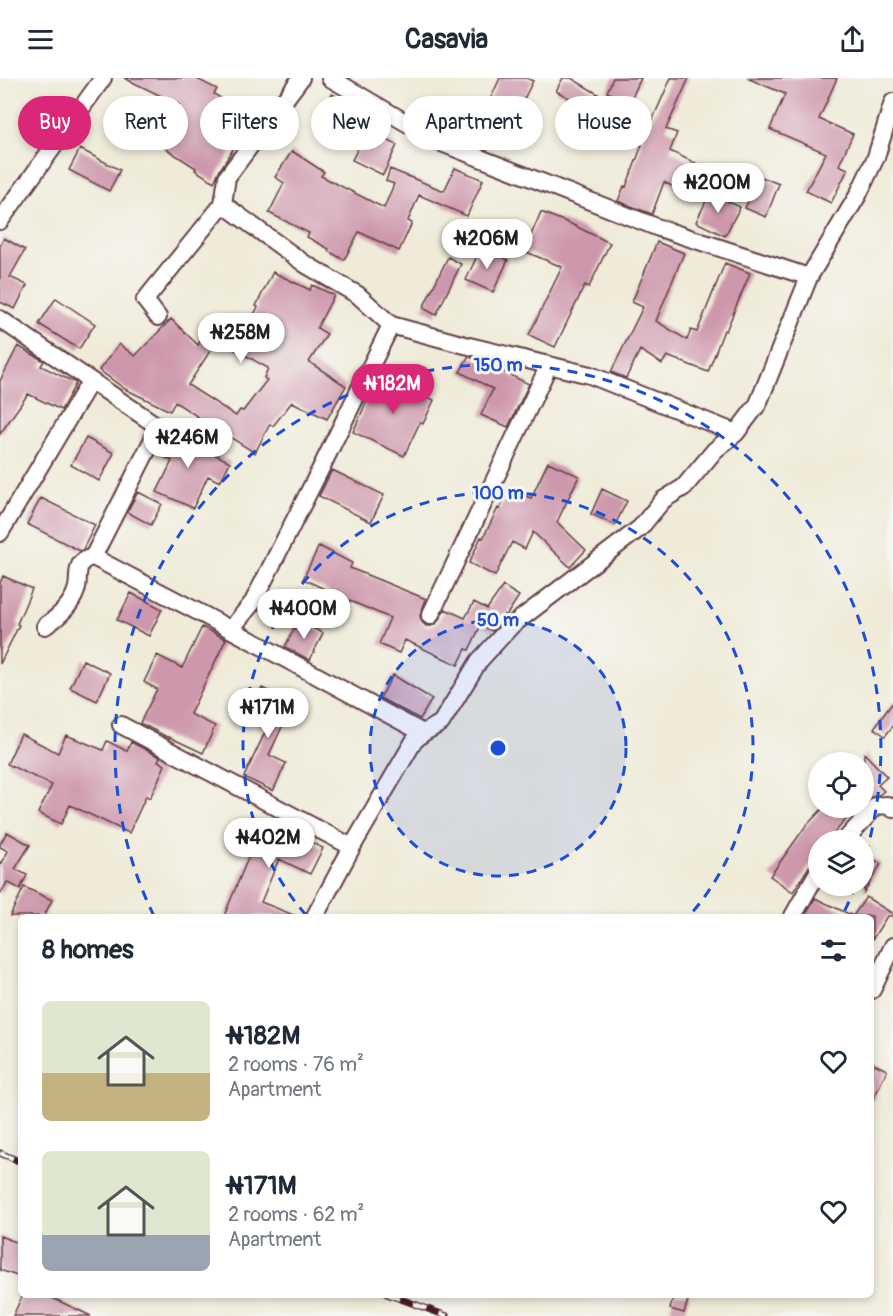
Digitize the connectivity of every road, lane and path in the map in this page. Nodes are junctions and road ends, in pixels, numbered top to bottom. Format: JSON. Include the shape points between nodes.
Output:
{"nodes":[{"id":1,"x":103,"y":78,"type":"edge"},
{"id":2,"x":301,"y":78,"type":"edge"},
{"id":3,"x":330,"y":78,"type":"edge"},
{"id":4,"x":893,"y":102,"type":"edge"},
{"id":5,"x":223,"y":204,"type":"junction"},
{"id":6,"x":0,"y":221,"type":"edge"},
{"id":7,"x":809,"y":277,"type":"junction"},
{"id":8,"x":158,"y":316,"type":"dead end"},
{"id":9,"x":0,"y":319,"type":"edge"},
{"id":10,"x":391,"y":325,"type":"junction"},
{"id":11,"x":549,"y":364,"type":"junction"},
{"id":12,"x":90,"y":382,"type":"junction"},
{"id":13,"x":736,"y":433,"type":"junction"},
{"id":14,"x":0,"y":533,"type":"edge"},
{"id":15,"x":93,"y":557,"type":"junction"},
{"id":16,"x":430,"y":615,"type":"dead end"},
{"id":17,"x":45,"y":626,"type":"dead end"},
{"id":18,"x":231,"y":629,"type":"junction"},
{"id":19,"x":121,"y":725,"type":"dead end"},
{"id":20,"x":423,"y":733,"type":"junction"},
{"id":21,"x":893,"y":808,"type":"edge"},
{"id":22,"x":854,"y":830,"type":"edge"},
{"id":23,"x":352,"y":847,"type":"junction"},
{"id":24,"x":808,"y":889,"type":"edge"},
{"id":25,"x":316,"y":914,"type":"edge"},
{"id":26,"x":794,"y":914,"type":"edge"},
{"id":27,"x":893,"y":946,"type":"edge"},
{"id":28,"x":874,"y":986,"type":"edge"}],
"edges":[{"from":1,"to":6,"type":"street"},
{"from":2,"to":5,"type":"street","via":[[227,177]]},
{"from":3,"to":7,"type":"street","via":[[439,142],[659,228]]},
{"from":4,"to":7,"type":"street","via":[[876,157],[858,195]]},
{"from":5,"to":8,"type":"street","via":[[145,300]]},
{"from":5,"to":10,"type":"street","via":[[306,264],[358,295]]},
{"from":7,"to":13,"type":"street","via":[[758,404]]},
{"from":9,"to":12,"type":"street"},
{"from":10,"to":11,"type":"street"},
{"from":10,"to":18,"type":"street","via":[[253,602]]},
{"from":11,"to":13,"type":"street","via":[[590,375]]},
{"from":11,"to":16,"type":"street"},
{"from":12,"to":14,"type":"street"},
{"from":12,"to":15,"type":"street","via":[[159,427]]},
{"from":13,"to":20,"type":"street","via":[[714,450],[684,487],[663,501],[640,528],[511,626],[479,661],[441,723]]},
{"from":15,"to":17,"type":"street","via":[[80,564],[76,591],[58,617]]},
{"from":15,"to":18,"type":"street"},
{"from":18,"to":20,"type":"street"},
{"from":19,"to":23,"type":"street"},
{"from":20,"to":23,"type":"street","via":[[414,741]]},
{"from":21,"to":22,"type":"street","via":[[876,806]]},
{"from":23,"to":25,"type":"street"},
{"from":24,"to":26,"type":"street"},
{"from":27,"to":28,"type":"street"}]}
